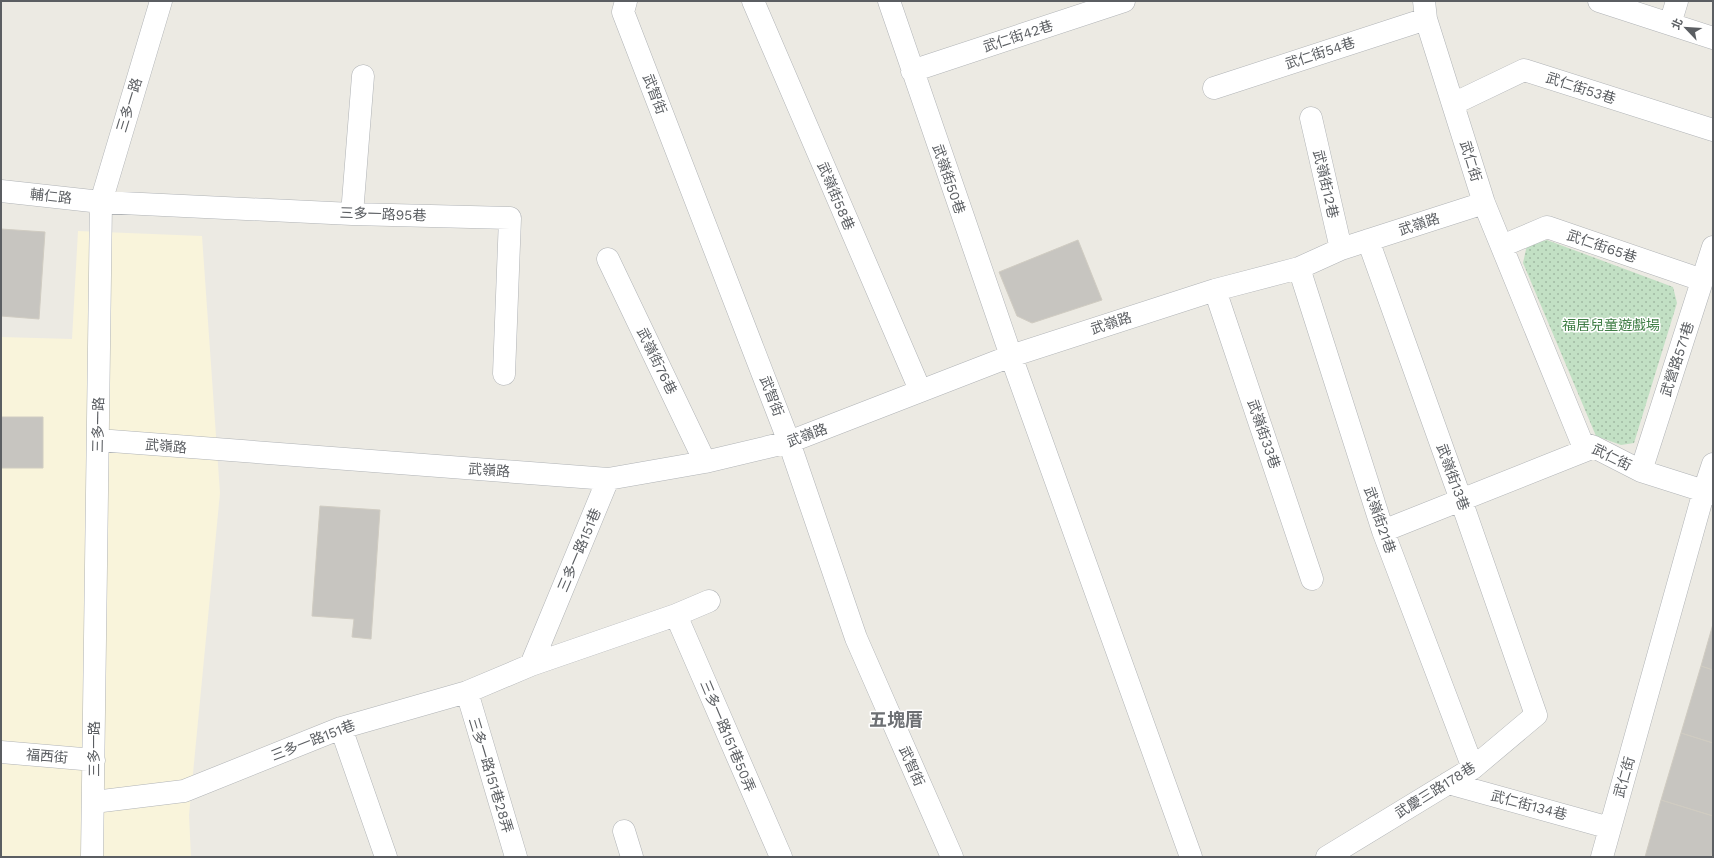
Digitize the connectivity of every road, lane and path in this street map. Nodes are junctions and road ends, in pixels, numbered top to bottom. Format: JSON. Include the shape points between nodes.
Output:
{"nodes":[{"id":1,"x":161,"y":1,"type":"edge"},
{"id":2,"x":753,"y":1,"type":"edge"},
{"id":3,"x":889,"y":1,"type":"edge"},
{"id":4,"x":1124,"y":1,"type":"edge"},
{"id":5,"x":1599,"y":1,"type":"edge"},
{"id":6,"x":1677,"y":1,"type":"edge"},
{"id":7,"x":621,"y":5,"type":"edge"},
{"id":8,"x":1425,"y":10,"type":"edge"},
{"id":9,"x":1670,"y":24,"type":"junction"},
{"id":10,"x":1713,"y":38,"type":"edge"},
{"id":11,"x":912,"y":71,"type":"junction"},
{"id":12,"x":363,"y":76,"type":"dead end"},
{"id":13,"x":1214,"y":88,"type":"dead end"},
{"id":14,"x":1453,"y":104,"type":"junction"},
{"id":15,"x":1311,"y":118,"type":"dead end"},
{"id":16,"x":1713,"y":130,"type":"edge"},
{"id":17,"x":1,"y":191,"type":"edge"},
{"id":18,"x":101,"y":202,"type":"junction"},
{"id":19,"x":1484,"y":203,"type":"junction"},
{"id":20,"x":352,"y":214,"type":"junction"},
{"id":21,"x":1368,"y":240,"type":"junction"},
{"id":22,"x":1502,"y":246,"type":"junction"},
{"id":23,"x":1713,"y":247,"type":"edge"},
{"id":24,"x":1341,"y":249,"type":"junction"},
{"id":25,"x":608,"y":259,"type":"dead end"},
{"id":26,"x":1299,"y":268,"type":"junction"},
{"id":27,"x":1702,"y":280,"type":"junction"},
{"id":28,"x":1215,"y":290,"type":"junction"},
{"id":29,"x":1011,"y":356,"type":"junction"},
{"id":30,"x":504,"y":374,"type":"dead end"},
{"id":31,"x":920,"y":390,"type":"junction"},
{"id":32,"x":98,"y":440,"type":"junction"},
{"id":33,"x":789,"y":442,"type":"junction"},
{"id":34,"x":1594,"y":447,"type":"junction"},
{"id":35,"x":705,"y":462,"type":"junction"},
{"id":36,"x":1713,"y":464,"type":"edge"},
{"id":37,"x":1641,"y":472,"type":"junction"},
{"id":38,"x":608,"y":479,"type":"junction"},
{"id":39,"x":1709,"y":493,"type":"edge"},
{"id":40,"x":1462,"y":500,"type":"junction"},
{"id":41,"x":1383,"y":531,"type":"junction"},
{"id":42,"x":1312,"y":579,"type":"dead end"},
{"id":43,"x":709,"y":601,"type":"dead end"},
{"id":44,"x":676,"y":615,"type":"junction"},
{"id":45,"x":531,"y":665,"type":"junction"},
{"id":46,"x":467,"y":692,"type":"junction"},
{"id":47,"x":1536,"y":715,"type":"joint"},
{"id":48,"x":341,"y":728,"type":"junction"},
{"id":49,"x":1,"y":752,"type":"edge"},
{"id":50,"x":94,"y":760,"type":"junction"},
{"id":51,"x":1473,"y":768,"type":"junction"},
{"id":52,"x":1448,"y":783,"type":"junction"},
{"id":53,"x":94,"y":802,"type":"junction"},
{"id":54,"x":1610,"y":828,"type":"junction"},
{"id":55,"x":624,"y":831,"type":"dead end"},
{"id":56,"x":92,"y":857,"type":"edge"},
{"id":57,"x":386,"y":857,"type":"edge"},
{"id":58,"x":516,"y":857,"type":"edge"},
{"id":59,"x":632,"y":857,"type":"edge"},
{"id":60,"x":781,"y":857,"type":"edge"},
{"id":61,"x":952,"y":857,"type":"edge"},
{"id":62,"x":1191,"y":857,"type":"edge"},
{"id":63,"x":1327,"y":857,"type":"edge"},
{"id":64,"x":1602,"y":857,"type":"edge"}],
"edges":[{"from":1,"to":18,"type":"street","name":"三多一路"},
{"from":2,"to":31,"type":"street","name":"武嶺街58巷"},
{"from":3,"to":11,"type":"street","name":"武嶺街50巷"},
{"from":4,"to":11,"type":"street","name":"武仁街42巷"},
{"from":5,"to":9,"type":"street"},
{"from":6,"to":9,"type":"street"},
{"from":7,"to":33,"type":"street","name":"武智街"},
{"from":8,"to":13,"type":"street","name":"武仁街54巷"},
{"from":8,"to":14,"type":"street","name":"武仁街"},
{"from":9,"to":10,"type":"street"},
{"from":11,"to":29,"type":"street","name":"武嶺街50巷"},
{"from":12,"to":20,"type":"street"},
{"from":14,"to":16,"type":"street","name":"武仁街53巷","via":[[1524,70]]},
{"from":14,"to":19,"type":"street","name":"武仁街"},
{"from":15,"to":24,"type":"street","name":"武嶺街12巷"},
{"from":17,"to":18,"type":"street","name":"輔仁路"},
{"from":18,"to":20,"type":"street","name":"三多一路95巷"},
{"from":18,"to":32,"type":"street","name":"三多一路"},
{"from":19,"to":21,"type":"street","name":"武嶺路"},
{"from":19,"to":22,"type":"street","name":"武仁街"},
{"from":20,"to":30,"type":"street","name":"三多一路95巷","via":[[510,218]]},
{"from":21,"to":24,"type":"street","name":"武嶺路"},
{"from":21,"to":40,"type":"street","name":"武嶺街13巷"},
{"from":22,"to":27,"type":"street","name":"武仁街65巷","via":[[1547,227]]},
{"from":22,"to":34,"type":"street","name":"武仁街","via":[[1582,443]]},
{"from":23,"to":27,"type":"street","name":"武營路571巷"},
{"from":24,"to":26,"type":"street","name":"武嶺路"},
{"from":25,"to":35,"type":"street","name":"武嶺街76巷"},
{"from":26,"to":28,"type":"street","name":"武嶺路"},
{"from":26,"to":41,"type":"street","name":"武嶺街21巷"},
{"from":27,"to":37,"type":"street","name":"武營路571巷"},
{"from":28,"to":29,"type":"street","name":"武嶺路"},
{"from":28,"to":42,"type":"street","name":"武嶺街33巷"},
{"from":29,"to":31,"type":"street","name":"武嶺路"},
{"from":29,"to":62,"type":"street","name":"武嶺街50巷"},
{"from":31,"to":33,"type":"street","name":"武嶺路"},
{"from":32,"to":38,"type":"street","name":"武嶺路"},
{"from":32,"to":50,"type":"street","name":"三多一路"},
{"from":33,"to":35,"type":"street","name":"武嶺路"},
{"from":33,"to":61,"type":"street","name":"武智街","via":[[856,638]]},
{"from":34,"to":37,"type":"street","name":"武仁街"},
{"from":34,"to":40,"type":"street"},
{"from":35,"to":38,"type":"street","name":"武嶺路"},
{"from":36,"to":39,"type":"street"},
{"from":37,"to":39,"type":"street","name":"武仁街"},
{"from":38,"to":45,"type":"street","name":"三多一路151巷"},
{"from":39,"to":54,"type":"street","name":"武仁街"},
{"from":40,"to":41,"type":"street"},
{"from":40,"to":47,"type":"street","name":"武嶺街13巷"},
{"from":41,"to":51,"type":"street","name":"武嶺街21巷"},
{"from":43,"to":44,"type":"street","name":"三多一路151巷"},
{"from":44,"to":45,"type":"street","name":"三多一路151巷"},
{"from":44,"to":60,"type":"street","name":"三多一路151巷50弄"},
{"from":45,"to":46,"type":"street","name":"三多一路151巷"},
{"from":46,"to":48,"type":"street","name":"三多一路151巷"},
{"from":46,"to":58,"type":"street","name":"三多一路151巷28弄"},
{"from":47,"to":51,"type":"street","name":"武慶三路178巷"},
{"from":48,"to":53,"type":"street","name":"三多一路151巷","via":[[184,791]]},
{"from":48,"to":57,"type":"street"},
{"from":49,"to":50,"type":"street","name":"福西街"},
{"from":50,"to":53,"type":"street","name":"三多一路"},
{"from":51,"to":52,"type":"street","name":"武慶三路178巷"},
{"from":52,"to":54,"type":"street","name":"武仁街134巷"},
{"from":52,"to":63,"type":"street","name":"武慶三路178巷"},
{"from":53,"to":56,"type":"street","name":"三多一路"},
{"from":54,"to":64,"type":"street","name":"武仁街"},
{"from":55,"to":59,"type":"street"}]}
